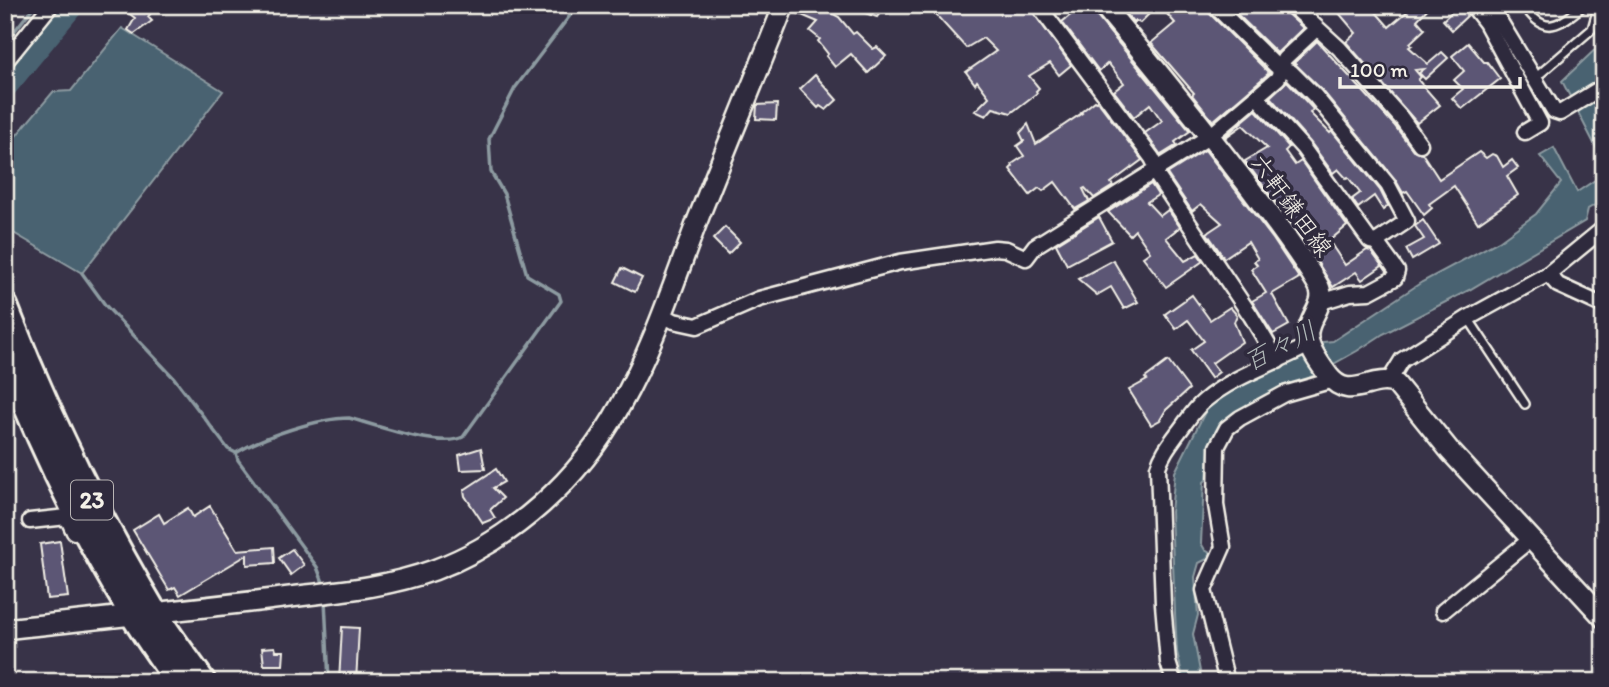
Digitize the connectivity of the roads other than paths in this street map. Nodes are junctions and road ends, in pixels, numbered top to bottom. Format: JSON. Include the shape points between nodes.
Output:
{"nodes":[{"id":1,"x":51,"y":5,"type":"edge"},
{"id":2,"x":784,"y":5,"type":"edge"},
{"id":3,"x":1103,"y":5,"type":"edge"},
{"id":4,"x":1213,"y":5,"type":"edge"},
{"id":5,"x":1292,"y":5,"type":"edge"},
{"id":6,"x":1472,"y":5,"type":"edge"},
{"id":7,"x":1490,"y":5,"type":"edge"},
{"id":8,"x":1524,"y":5,"type":"edge"},
{"id":9,"x":1584,"y":5,"type":"edge"},
{"id":10,"x":1044,"y":8,"type":"edge"},
{"id":11,"x":1598,"y":8,"type":"edge"},
{"id":12,"x":1316,"y":29,"type":"junction"},
{"id":13,"x":5,"y":62,"type":"edge"},
{"id":14,"x":1281,"y":68,"type":"junction"},
{"id":15,"x":1535,"y":79,"type":"junction"},
{"id":16,"x":1604,"y":86,"type":"edge"},
{"id":17,"x":1257,"y":97,"type":"junction"},
{"id":18,"x":1525,"y":132,"type":"dead end"},
{"id":19,"x":1210,"y":136,"type":"junction"},
{"id":20,"x":1420,"y":144,"type":"dead end"},
{"id":21,"x":1157,"y":168,"type":"junction"},
{"id":22,"x":1603,"y":229,"type":"edge"},
{"id":23,"x":1376,"y":242,"type":"junction"},
{"id":24,"x":1552,"y":271,"type":"junction"},
{"id":25,"x":1321,"y":302,"type":"junction"},
{"id":26,"x":5,"y":306,"type":"edge"},
{"id":27,"x":1604,"y":306,"type":"edge"},
{"id":28,"x":661,"y":314,"type":"junction"},
{"id":29,"x":1468,"y":318,"type":"junction"},
{"id":30,"x":1310,"y":345,"type":"junction"},
{"id":31,"x":5,"y":354,"type":"edge"},
{"id":32,"x":1278,"y":361,"type":"junction"},
{"id":33,"x":1331,"y":378,"type":"junction"},
{"id":34,"x":1389,"y":381,"type":"junction"},
{"id":35,"x":1525,"y":404,"type":"dead end"},
{"id":36,"x":30,"y":521,"type":"dead end"},
{"id":37,"x":1531,"y":539,"type":"junction"},
{"id":38,"x":137,"y":608,"type":"junction"},
{"id":39,"x":1443,"y":611,"type":"dead end"},
{"id":40,"x":1604,"y":618,"type":"edge"},
{"id":41,"x":5,"y":629,"type":"edge"},
{"id":42,"x":178,"y":682,"type":"edge"},
{"id":43,"x":203,"y":682,"type":"edge"},
{"id":44,"x":1174,"y":682,"type":"edge"},
{"id":45,"x":1227,"y":682,"type":"edge"}],
"edges":[{"from":1,"to":13,"type":"street"},
{"from":2,"to":28,"type":"street"},
{"from":3,"to":19,"type":"street","name":"六軒鎌田線"},
{"from":4,"to":14,"type":"street"},
{"from":5,"to":12,"type":"street"},
{"from":6,"to":18,"type":"street","via":[[1540,123]]},
{"from":7,"to":15,"type":"street"},
{"from":8,"to":9,"type":"lane","via":[[1531,17],[1547,26],[1560,24]]},
{"from":10,"to":21,"type":"street"},
{"from":11,"to":15,"type":"lane","via":[[1592,29]]},
{"from":12,"to":14,"type":"street","via":[[1284,59]]},
{"from":12,"to":20,"type":"street","via":[[1339,48]]},
{"from":14,"to":17,"type":"street","via":[[1278,78]]},
{"from":14,"to":23,"type":"street","via":[[1315,96],[1388,184],[1407,221]]},
{"from":15,"to":16,"type":"street","via":[[1554,111],[1560,113]]},
{"from":17,"to":19,"type":"street"},
{"from":17,"to":23,"type":"street","via":[[1303,148],[1370,241]]},
{"from":19,"to":21,"type":"street"},
{"from":19,"to":25,"type":"street","name":"六軒鎌田線","via":[[1320,286]]},
{"from":21,"to":28,"type":"street","via":[[1035,246],[1026,258],[995,248],[900,262],[759,299],[697,326]]},
{"from":21,"to":32,"type":"street","via":[[1157,176]]},
{"from":22,"to":24,"type":"street"},
{"from":23,"to":25,"type":"street","via":[[1397,271],[1395,278],[1369,292]]},
{"from":24,"to":27,"type":"street","via":[[1558,285]]},
{"from":24,"to":29,"type":"street"},
{"from":25,"to":30,"type":"street","via":[[1308,331]]},
{"from":26,"to":38,"type":"highway","number":"23"},
{"from":28,"to":38,"type":"street","via":[[606,429],[577,468],[540,505],[499,536],[434,570],[377,586]]},
{"from":29,"to":34,"type":"street","via":[[1402,360]]},
{"from":29,"to":35,"type":"lane"},
{"from":30,"to":32,"type":"street"},
{"from":30,"to":33,"type":"street"},
{"from":31,"to":38,"type":"highway","number":"23","via":[[72,504]]},
{"from":32,"to":44,"type":"street","via":[[1246,374],[1205,400],[1165,449],[1158,467],[1163,604]]},
{"from":33,"to":34,"type":"street","via":[[1354,388]]},
{"from":33,"to":45,"type":"street","via":[[1284,394],[1240,418],[1227,428],[1217,447],[1216,505],[1223,547],[1204,590]]},
{"from":34,"to":37,"type":"street"},
{"from":36,"to":38,"type":"street","via":[[67,517],[108,595]]},
{"from":37,"to":39,"type":"street"},
{"from":37,"to":40,"type":"street"},
{"from":38,"to":41,"type":"street"},
{"from":38,"to":42,"type":"highway","number":"23"},
{"from":38,"to":43,"type":"highway","number":"23"}]}
